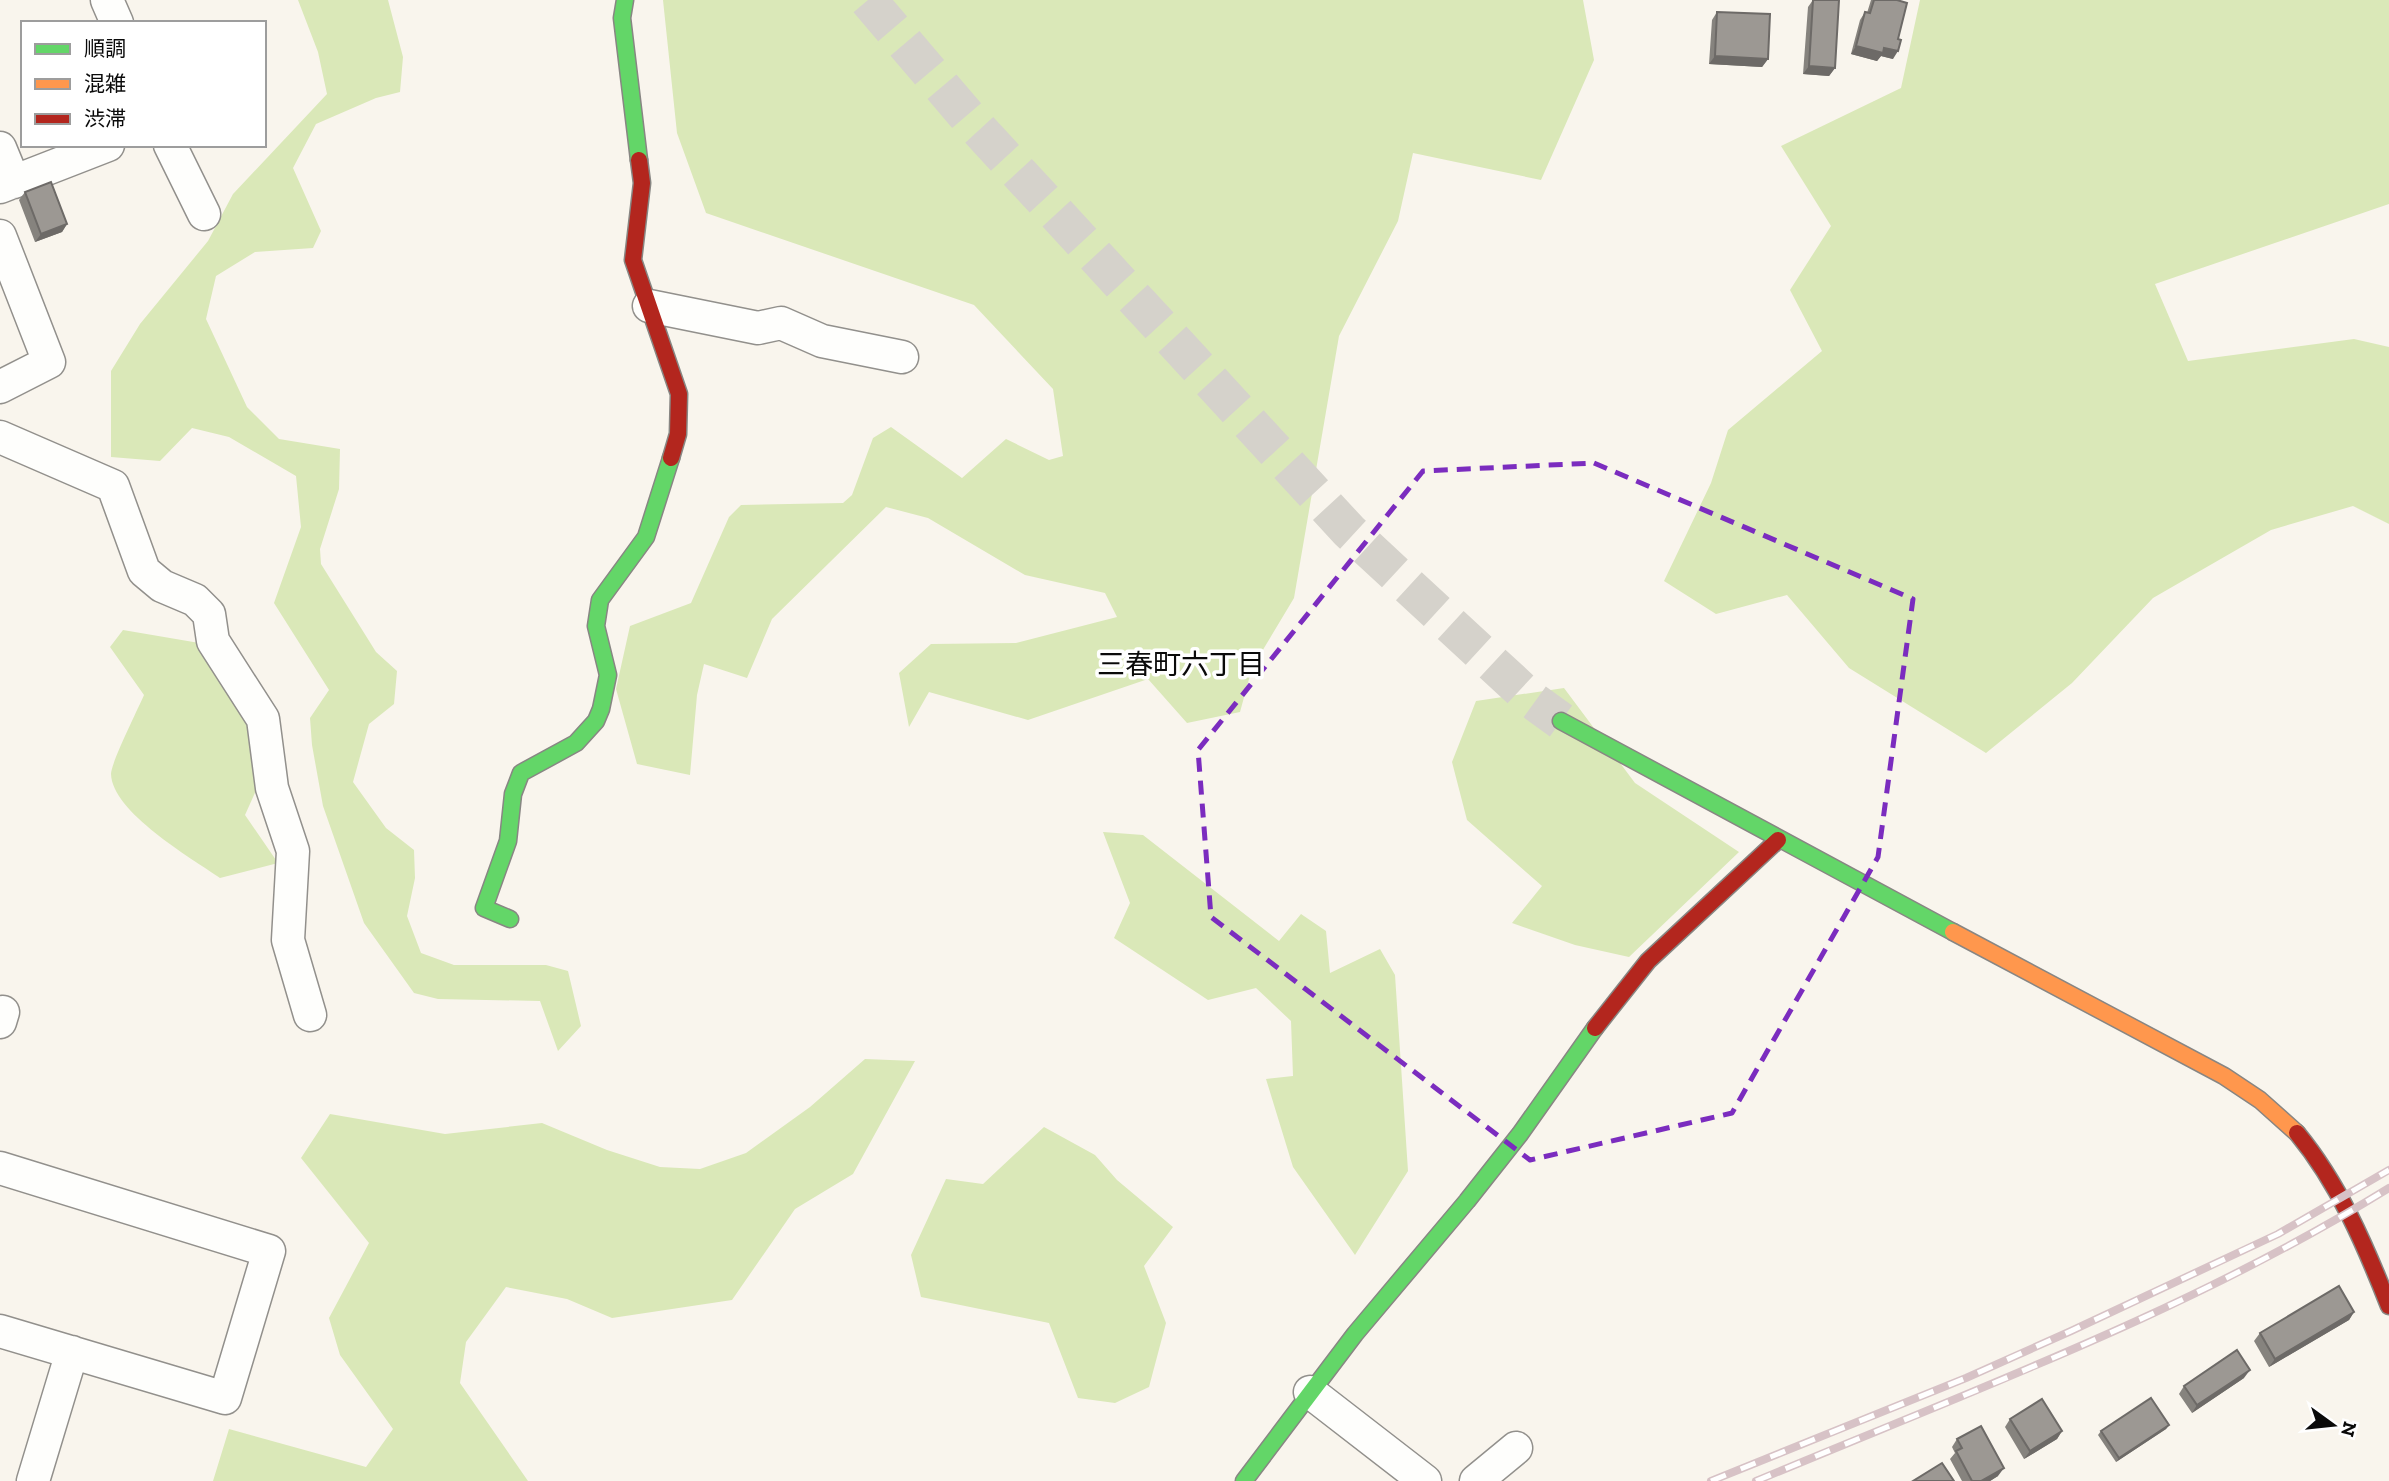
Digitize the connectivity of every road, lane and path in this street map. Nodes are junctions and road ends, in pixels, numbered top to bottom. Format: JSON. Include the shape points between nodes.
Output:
{"nodes":[{"id":1,"x":107,"y":0,"type":"edge"},
{"id":2,"x":625,"y":0,"type":"edge"},
{"id":3,"x":116,"y":21,"type":"edge"},
{"id":4,"x":102,"y":147,"type":"edge"},
{"id":5,"x":171,"y":147,"type":"edge"},
{"id":6,"x":0,"y":148,"type":"edge"},
{"id":7,"x":7,"y":184,"type":"edge"},
{"id":8,"x":204,"y":214,"type":"dead end"},
{"id":9,"x":0,"y":236,"type":"edge"},
{"id":10,"x":649,"y":306,"type":"junction"},
{"id":11,"x":902,"y":357,"type":"dead end"},
{"id":12,"x":0,"y":387,"type":"edge"},
{"id":13,"x":0,"y":437,"type":"edge"},
{"id":14,"x":1561,"y":720,"type":"tunnel mouth"},
{"id":15,"x":1778,"y":840,"type":"junction"},
{"id":16,"x":510,"y":919,"type":"dead end"},
{"id":17,"x":310,"y":1015,"type":"dead end"},
{"id":18,"x":0,"y":1168,"type":"edge"},
{"id":19,"x":2389,"y":1306,"type":"edge"},
{"id":20,"x":0,"y":1332,"type":"edge"},
{"id":21,"x":72,"y":1352,"type":"junction"},
{"id":22,"x":1310,"y":1392,"type":"junction"},
{"id":23,"x":1516,"y":1448,"type":"dead end"},
{"id":24,"x":33,"y":1481,"type":"edge"},
{"id":25,"x":1244,"y":1481,"type":"edge"},
{"id":26,"x":1424,"y":1481,"type":"edge"},
{"id":27,"x":1476,"y":1481,"type":"edge"}],
"edges":[{"from":1,"to":3,"type":"street"},
{"from":2,"to":10,"type":"street","via":[[622,18],[642,183],[633,260]]},
{"from":4,"to":7,"type":"street"},
{"from":5,"to":8,"type":"street"},
{"from":6,"to":7,"type":"street"},
{"from":9,"to":12,"type":"street","via":[[49,362]]},
{"from":10,"to":11,"type":"street","via":[[758,328],[781,323],[822,341]]},
{"from":10,"to":16,"type":"street","via":[[679,394],[678,434],[646,537],[600,600],[596,626],[608,675],[596,721],[576,743],[521,773],[513,794],[508,841],[484,908]]},
{"from":13,"to":17,"type":"street","via":[[113,486],[144,571],[162,586],[195,600],[209,614],[214,641],[262,719],[272,788],[293,851],[288,940]]},
{"from":14,"to":15,"type":"street"},
{"from":15,"to":19,"type":"street","via":[[2224,1076],[2260,1100],[2292,1127],[2318,1158],[2362,1238]]},
{"from":15,"to":22,"type":"street","via":[[1648,961],[1467,1202]]},
{"from":18,"to":21,"type":"street","via":[[269,1251],[225,1398]]},
{"from":20,"to":21,"type":"street"},
{"from":21,"to":24,"type":"street"},
{"from":22,"to":25,"type":"street"},
{"from":22,"to":26,"type":"street"},
{"from":23,"to":27,"type":"street"}]}
